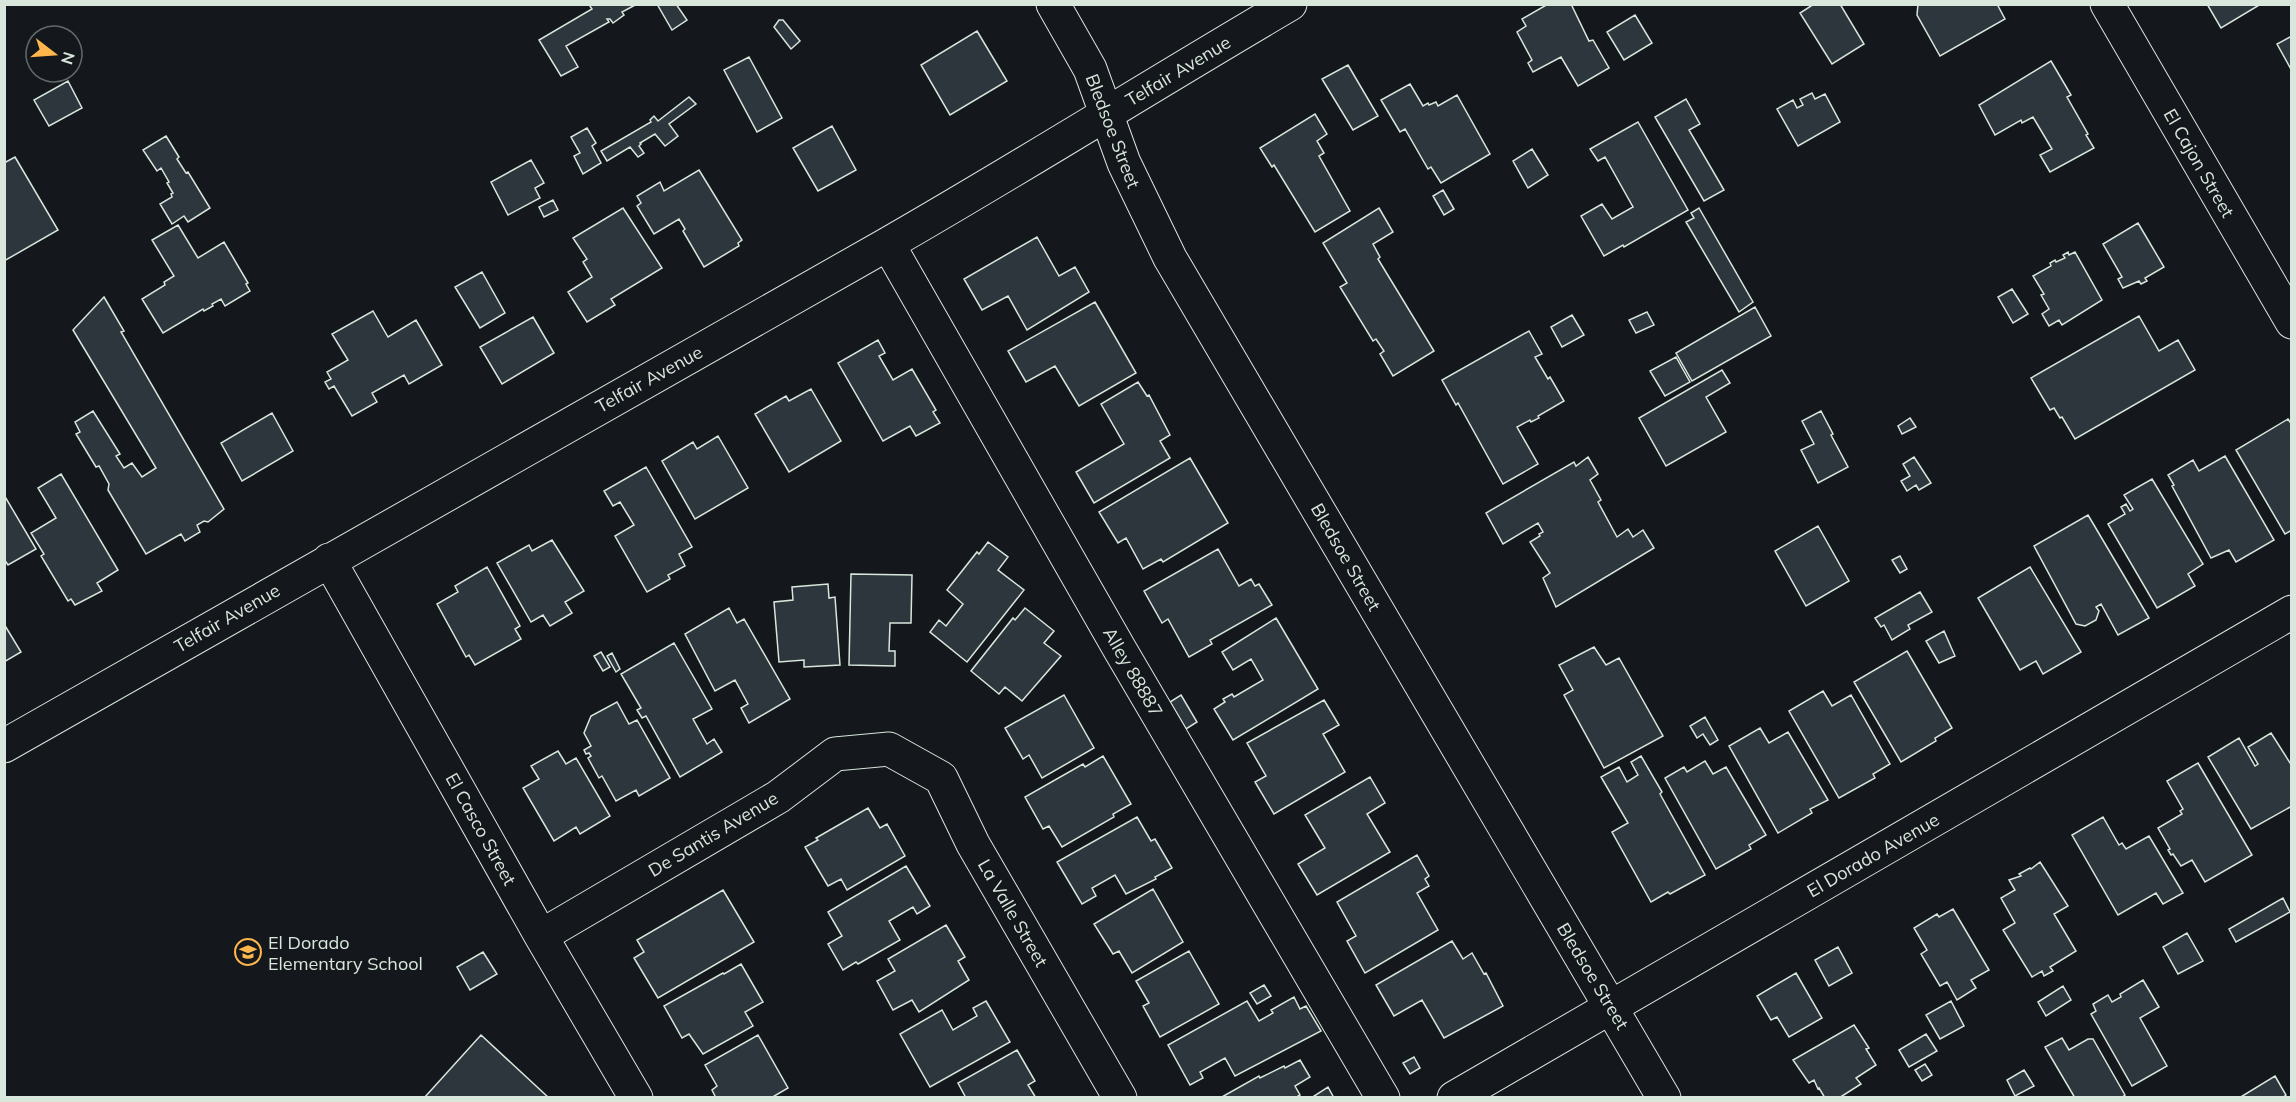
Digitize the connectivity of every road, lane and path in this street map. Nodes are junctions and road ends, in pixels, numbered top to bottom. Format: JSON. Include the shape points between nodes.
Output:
{"nodes":[{"id":1,"x":1053,"y":4,"type":"edge"},
{"id":2,"x":1290,"y":4,"type":"edge"},
{"id":3,"x":2108,"y":4,"type":"edge"},
{"id":4,"x":1106,"y":114,"type":"junction"},
{"id":5,"x":888,"y":244,"type":"junction"},
{"id":6,"x":2292,"y":322,"type":"edge"},
{"id":7,"x":329,"y":560,"type":"junction"},
{"id":8,"x":2292,"y":612,"type":"edge"},
{"id":9,"x":4,"y":746,"type":"edge"},
{"id":10,"x":889,"y":749,"type":"joint"},
{"id":11,"x":541,"y":936,"type":"junction"},
{"id":12,"x":1611,"y":1006,"type":"junction"},
{"id":13,"x":636,"y":1098,"type":"edge"},
{"id":14,"x":1120,"y":1098,"type":"edge"},
{"id":15,"x":1383,"y":1098,"type":"edge"},
{"id":16,"x":1454,"y":1098,"type":"edge"},
{"id":17,"x":1664,"y":1098,"type":"edge"}],
"edges":[{"from":1,"to":4,"type":"street","name":"Bledsoe Street","via":[[1090,69]]},
{"from":2,"to":4,"type":"street","name":"Telfair Avenue"},
{"from":3,"to":6,"type":"street","name":"El Cajon Street"},
{"from":4,"to":5,"type":"street","name":"Telfair Avenue"},
{"from":4,"to":12,"type":"street","name":"Bledsoe Street","via":[[1133,185],[1170,258]]},
{"from":5,"to":7,"type":"street","name":"Telfair Avenue"},
{"from":5,"to":15,"type":"street","name":"Alley 88887"},
{"from":7,"to":9,"type":"street","name":"Telfair Avenue"},
{"from":7,"to":11,"type":"street","name":"El Casco Street"},
{"from":8,"to":12,"type":"street","name":"El Dorado Avenue"},
{"from":10,"to":11,"type":"street","name":"De Santis Avenue","via":[[835,754],[778,797]]},
{"from":10,"to":14,"type":"street","name":"La Valle Street","via":[[941,778],[973,844]]},
{"from":11,"to":13,"type":"street","name":"El Casco Street"},
{"from":12,"to":16,"type":"street","name":"El Dorado Avenue"},
{"from":12,"to":17,"type":"street","name":"Bledsoe Street"}]}
